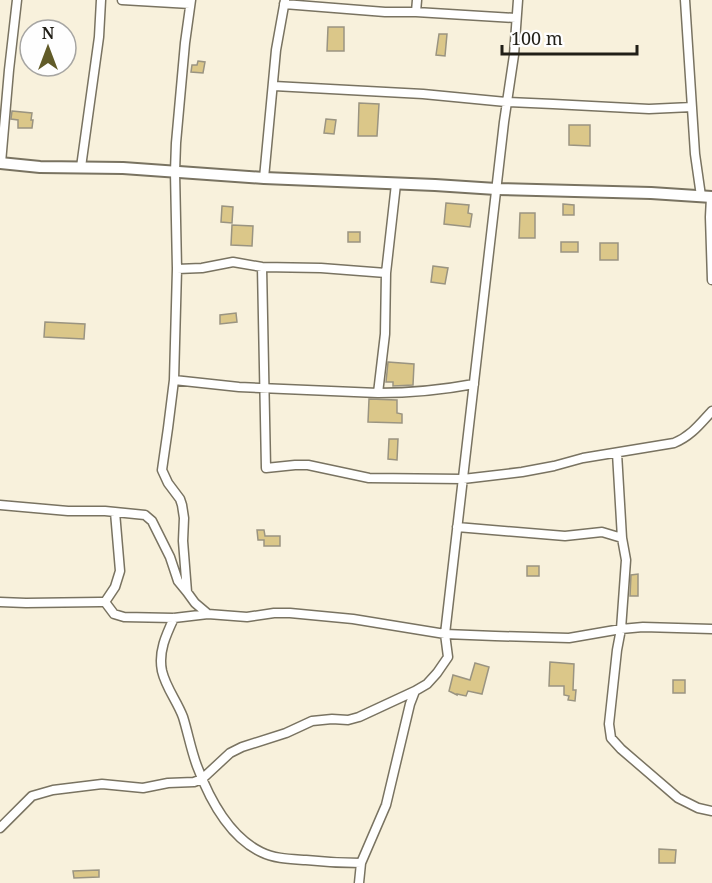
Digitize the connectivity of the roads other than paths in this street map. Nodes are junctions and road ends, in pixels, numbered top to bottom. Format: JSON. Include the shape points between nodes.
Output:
{"nodes":[{"id":1,"x":17,"y":0,"type":"edge"},
{"id":2,"x":102,"y":0,"type":"edge"},
{"id":3,"x":122,"y":0,"type":"edge"},
{"id":4,"x":417,"y":0,"type":"edge"},
{"id":5,"x":518,"y":0,"type":"edge"},
{"id":6,"x":685,"y":0,"type":"edge"},
{"id":7,"x":191,"y":2,"type":"edge"},
{"id":8,"x":284,"y":2,"type":"edge"},
{"id":9,"x":416,"y":12,"type":"junction"},
{"id":10,"x":516,"y":18,"type":"junction"},
{"id":11,"x":274,"y":86,"type":"junction"},
{"id":12,"x":506,"y":102,"type":"junction"},
{"id":13,"x":692,"y":107,"type":"junction"},
{"id":14,"x":0,"y":163,"type":"edge"},
{"id":15,"x":81,"y":167,"type":"junction"},
{"id":16,"x":175,"y":172,"type":"junction"},
{"id":17,"x":264,"y":178,"type":"junction"},
{"id":18,"x":396,"y":184,"type":"junction"},
{"id":19,"x":496,"y":189,"type":"junction"},
{"id":20,"x":708,"y":197,"type":"edge"},
{"id":21,"x":262,"y":267,"type":"junction"},
{"id":22,"x":177,"y":269,"type":"junction"},
{"id":23,"x":386,"y":273,"type":"junction"},
{"id":24,"x":712,"y":280,"type":"edge"},
{"id":25,"x":174,"y":380,"type":"junction"},
{"id":26,"x":474,"y":384,"type":"junction"},
{"id":27,"x":263,"y":388,"type":"junction"},
{"id":28,"x":378,"y":393,"type":"junction"},
{"id":29,"x":712,"y":411,"type":"edge"},
{"id":30,"x":617,"y":453,"type":"junction"},
{"id":31,"x":463,"y":479,"type":"junction"},
{"id":32,"x":0,"y":504,"type":"edge"},
{"id":33,"x":115,"y":512,"type":"junction"},
{"id":34,"x":457,"y":527,"type":"junction"},
{"id":35,"x":622,"y":538,"type":"junction"},
{"id":36,"x":187,"y":592,"type":"junction"},
{"id":37,"x":0,"y":602,"type":"edge"},
{"id":38,"x":105,"y":602,"type":"junction"},
{"id":39,"x":208,"y":614,"type":"junction"},
{"id":40,"x":174,"y":618,"type":"junction"},
{"id":41,"x":621,"y":629,"type":"junction"},
{"id":42,"x":712,"y":629,"type":"edge"},
{"id":43,"x":445,"y":634,"type":"junction"},
{"id":44,"x":415,"y":691,"type":"junction"},
{"id":45,"x":202,"y":779,"type":"junction"},
{"id":46,"x":712,"y":811,"type":"edge"},
{"id":47,"x":0,"y":828,"type":"edge"},
{"id":48,"x":361,"y":863,"type":"junction"},
{"id":49,"x":359,"y":883,"type":"edge"}],
"edges":[{"from":1,"to":14,"type":"street"},
{"from":2,"to":15,"type":"street"},
{"from":3,"to":7,"type":"street"},
{"from":4,"to":9,"type":"street"},
{"from":5,"to":10,"type":"street"},
{"from":6,"to":13,"type":"street"},
{"from":7,"to":16,"type":"street"},
{"from":8,"to":9,"type":"street"},
{"from":8,"to":11,"type":"street"},
{"from":9,"to":10,"type":"street"},
{"from":10,"to":12,"type":"street"},
{"from":11,"to":12,"type":"street"},
{"from":11,"to":17,"type":"street"},
{"from":12,"to":13,"type":"street","via":[[649,109]]},
{"from":12,"to":19,"type":"street"},
{"from":13,"to":20,"type":"street","via":[[695,154]]},
{"from":14,"to":15,"type":"street"},
{"from":15,"to":16,"type":"street"},
{"from":16,"to":17,"type":"street"},
{"from":16,"to":22,"type":"street"},
{"from":17,"to":18,"type":"street"},
{"from":18,"to":19,"type":"street"},
{"from":18,"to":23,"type":"street"},
{"from":19,"to":20,"type":"street"},
{"from":19,"to":26,"type":"street"},
{"from":20,"to":24,"type":"street"},
{"from":21,"to":22,"type":"street","via":[[233,262]]},
{"from":21,"to":23,"type":"street"},
{"from":21,"to":27,"type":"street"},
{"from":22,"to":25,"type":"street"},
{"from":23,"to":28,"type":"street","via":[[385,334]]},
{"from":25,"to":27,"type":"street"},
{"from":25,"to":36,"type":"street","via":[[162,470],[182,505]]},
{"from":26,"to":28,"type":"street"},
{"from":26,"to":31,"type":"street"},
{"from":27,"to":28,"type":"street"},
{"from":27,"to":31,"type":"street","via":[[266,468],[308,465],[369,478]]},
{"from":29,"to":30,"type":"street","via":[[693,432],[674,443]]},
{"from":30,"to":31,"type":"street"},
{"from":30,"to":35,"type":"street"},
{"from":31,"to":34,"type":"street"},
{"from":32,"to":33,"type":"street"},
{"from":33,"to":36,"type":"street","via":[[145,515],[152,521]]},
{"from":33,"to":38,"type":"street","via":[[120,571]]},
{"from":34,"to":35,"type":"street","via":[[565,536],[602,532]]},
{"from":34,"to":43,"type":"street"},
{"from":35,"to":41,"type":"street","via":[[626,560]]},
{"from":36,"to":39,"type":"street"},
{"from":37,"to":38,"type":"street"},
{"from":38,"to":40,"type":"street","via":[[119,616]]},
{"from":39,"to":40,"type":"street"},
{"from":39,"to":43,"type":"street","via":[[247,617],[290,613]]},
{"from":40,"to":45,"type":"street","via":[[162,646],[162,671],[182,714]]},
{"from":41,"to":42,"type":"street"},
{"from":41,"to":43,"type":"street","via":[[569,638]]},
{"from":41,"to":46,"type":"street","via":[[609,724],[611,738],[678,798]]},
{"from":43,"to":44,"type":"street","via":[[448,657],[427,684]]},
{"from":44,"to":45,"type":"street","via":[[359,717],[312,721],[242,747]]},
{"from":44,"to":48,"type":"street","via":[[386,805]]},
{"from":45,"to":47,"type":"street","via":[[143,788],[102,784],[53,790],[32,796]]},
{"from":45,"to":48,"type":"street","via":[[222,817],[260,852],[274,858]]},
{"from":48,"to":49,"type":"street"}]}
